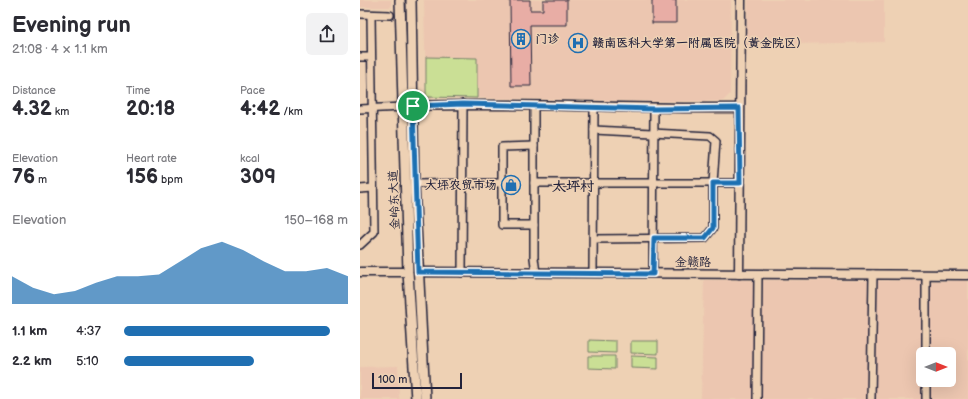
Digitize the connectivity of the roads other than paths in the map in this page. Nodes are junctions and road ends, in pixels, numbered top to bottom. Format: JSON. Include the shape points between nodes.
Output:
{"nodes":[{"id":1,"x":400,"y":0,"type":"edge"},
{"id":2,"x":411,"y":0,"type":"edge"},
{"id":3,"x":741,"y":0,"type":"edge"},
{"id":4,"x":360,"y":14,"type":"edge"},
{"id":5,"x":371,"y":14,"type":"junction"},
{"id":6,"x":390,"y":15,"type":"dead end"},
{"id":7,"x":360,"y":57,"type":"edge"},
{"id":8,"x":371,"y":57,"type":"junction"},
{"id":9,"x":463,"y":104,"type":"junction"},
{"id":10,"x":413,"y":106,"type":"junction"},
{"id":11,"x":534,"y":106,"type":"junction"},
{"id":12,"x":403,"y":107,"type":"junction"},
{"id":13,"x":594,"y":107,"type":"junction"},
{"id":14,"x":739,"y":108,"type":"junction"},
{"id":15,"x":360,"y":109,"type":"edge"},
{"id":16,"x":372,"y":109,"type":"junction"},
{"id":17,"x":654,"y":109,"type":"junction"},
{"id":18,"x":594,"y":130,"type":"junction"},
{"id":19,"x":654,"y":133,"type":"junction"},
{"id":20,"x":534,"y":146,"type":"junction"},
{"id":21,"x":462,"y":183,"type":"junction"},
{"id":22,"x":501,"y":183,"type":"junction"},
{"id":23,"x":534,"y":183,"type":"junction"},
{"id":24,"x":594,"y":183,"type":"junction"},
{"id":25,"x":654,"y":183,"type":"junction"},
{"id":26,"x":713,"y":183,"type":"junction"},
{"id":27,"x":740,"y":183,"type":"junction"},
{"id":28,"x":414,"y":184,"type":"junction"},
{"id":29,"x":373,"y":188,"type":"junction"},
{"id":30,"x":360,"y":189,"type":"edge"},
{"id":31,"x":534,"y":225,"type":"junction"},
{"id":32,"x":654,"y":238,"type":"junction"},
{"id":33,"x":594,"y":239,"type":"junction"},
{"id":34,"x":360,"y":245,"type":"edge"},
{"id":35,"x":360,"y":272,"type":"edge"},
{"id":36,"x":408,"y":272,"type":"junction"},
{"id":37,"x":418,"y":272,"type":"junction"},
{"id":38,"x":462,"y":273,"type":"junction"},
{"id":39,"x":536,"y":273,"type":"junction"},
{"id":40,"x":593,"y":273,"type":"junction"},
{"id":41,"x":653,"y":274,"type":"junction"},
{"id":42,"x":739,"y":274,"type":"junction"},
{"id":43,"x":758,"y":274,"type":"junction"},
{"id":44,"x":873,"y":274,"type":"junction"},
{"id":45,"x":926,"y":275,"type":"junction"},
{"id":46,"x":968,"y":275,"type":"edge"},
{"id":47,"x":926,"y":347,"type":"edge"},
{"id":48,"x":926,"y":387,"type":"edge"},
{"id":49,"x":416,"y":399,"type":"edge"},
{"id":50,"x":425,"y":399,"type":"edge"},
{"id":51,"x":757,"y":399,"type":"edge"},
{"id":52,"x":871,"y":399,"type":"edge"},
{"id":53,"x":926,"y":399,"type":"edge"}],
"edges":[{"from":1,"to":12,"type":"main road","name":"金岭东大道"},
{"from":2,"to":10,"type":"main road","name":"金岭东大道"},
{"from":3,"to":14,"type":"street"},
{"from":4,"to":5,"type":"street"},
{"from":5,"to":6,"type":"street"},
{"from":5,"to":8,"type":"street"},
{"from":7,"to":8,"type":"street"},
{"from":8,"to":16,"type":"street"},
{"from":9,"to":10,"type":"street"},
{"from":9,"to":11,"type":"street"},
{"from":9,"to":21,"type":"street"},
{"from":10,"to":28,"type":"main road","name":"金岭东大道"},
{"from":11,"to":13,"type":"street"},
{"from":11,"to":20,"type":"street"},
{"from":12,"to":16,"type":"street"},
{"from":12,"to":36,"type":"main road","name":"金岭东大道"},
{"from":13,"to":17,"type":"street"},
{"from":13,"to":18,"type":"street"},
{"from":14,"to":17,"type":"street"},
{"from":14,"to":27,"type":"street"},
{"from":15,"to":16,"type":"street"},
{"from":16,"to":29,"type":"street"},
{"from":17,"to":19,"type":"street"},
{"from":18,"to":19,"type":"street"},
{"from":18,"to":24,"type":"street"},
{"from":19,"to":25,"type":"street"},
{"from":19,"to":26,"type":"street","via":[[710,136],[716,141]]},
{"from":20,"to":22,"type":"street","via":[[502,147]]},
{"from":20,"to":23,"type":"street"},
{"from":21,"to":22,"type":"street"},
{"from":21,"to":28,"type":"street"},
{"from":21,"to":38,"type":"street"},
{"from":22,"to":31,"type":"street","via":[[502,226]]},
{"from":23,"to":24,"type":"street"},
{"from":23,"to":31,"type":"street"},
{"from":24,"to":25,"type":"street"},
{"from":24,"to":33,"type":"street"},
{"from":25,"to":26,"type":"street"},
{"from":25,"to":32,"type":"street"},
{"from":26,"to":27,"type":"street"},
{"from":26,"to":32,"type":"street","via":[[713,228],[705,238]]},
{"from":27,"to":42,"type":"street"},
{"from":28,"to":37,"type":"main road","name":"金岭东大道"},
{"from":29,"to":30,"type":"street"},
{"from":29,"to":34,"type":"street","via":[[374,232]]},
{"from":31,"to":39,"type":"street"},
{"from":32,"to":33,"type":"street"},
{"from":32,"to":41,"type":"street"},
{"from":33,"to":40,"type":"street"},
{"from":35,"to":36,"type":"street"},
{"from":36,"to":49,"type":"main road","name":"金岭东大道"},
{"from":37,"to":38,"type":"street","name":"金赣路"},
{"from":37,"to":50,"type":"main road","name":"金岭东大道"},
{"from":38,"to":39,"type":"street","name":"金赣路"},
{"from":39,"to":40,"type":"street","name":"金赣路"},
{"from":40,"to":41,"type":"street","name":"金赣路"},
{"from":41,"to":42,"type":"street","name":"金赣路"},
{"from":42,"to":43,"type":"street","name":"金赣路"},
{"from":43,"to":44,"type":"street","name":"金赣路"},
{"from":43,"to":51,"type":"street"},
{"from":44,"to":45,"type":"street","name":"金赣路"},
{"from":44,"to":52,"type":"street"},
{"from":45,"to":46,"type":"street","name":"金赣路"},
{"from":45,"to":47,"type":"street"},
{"from":48,"to":53,"type":"street"}]}
